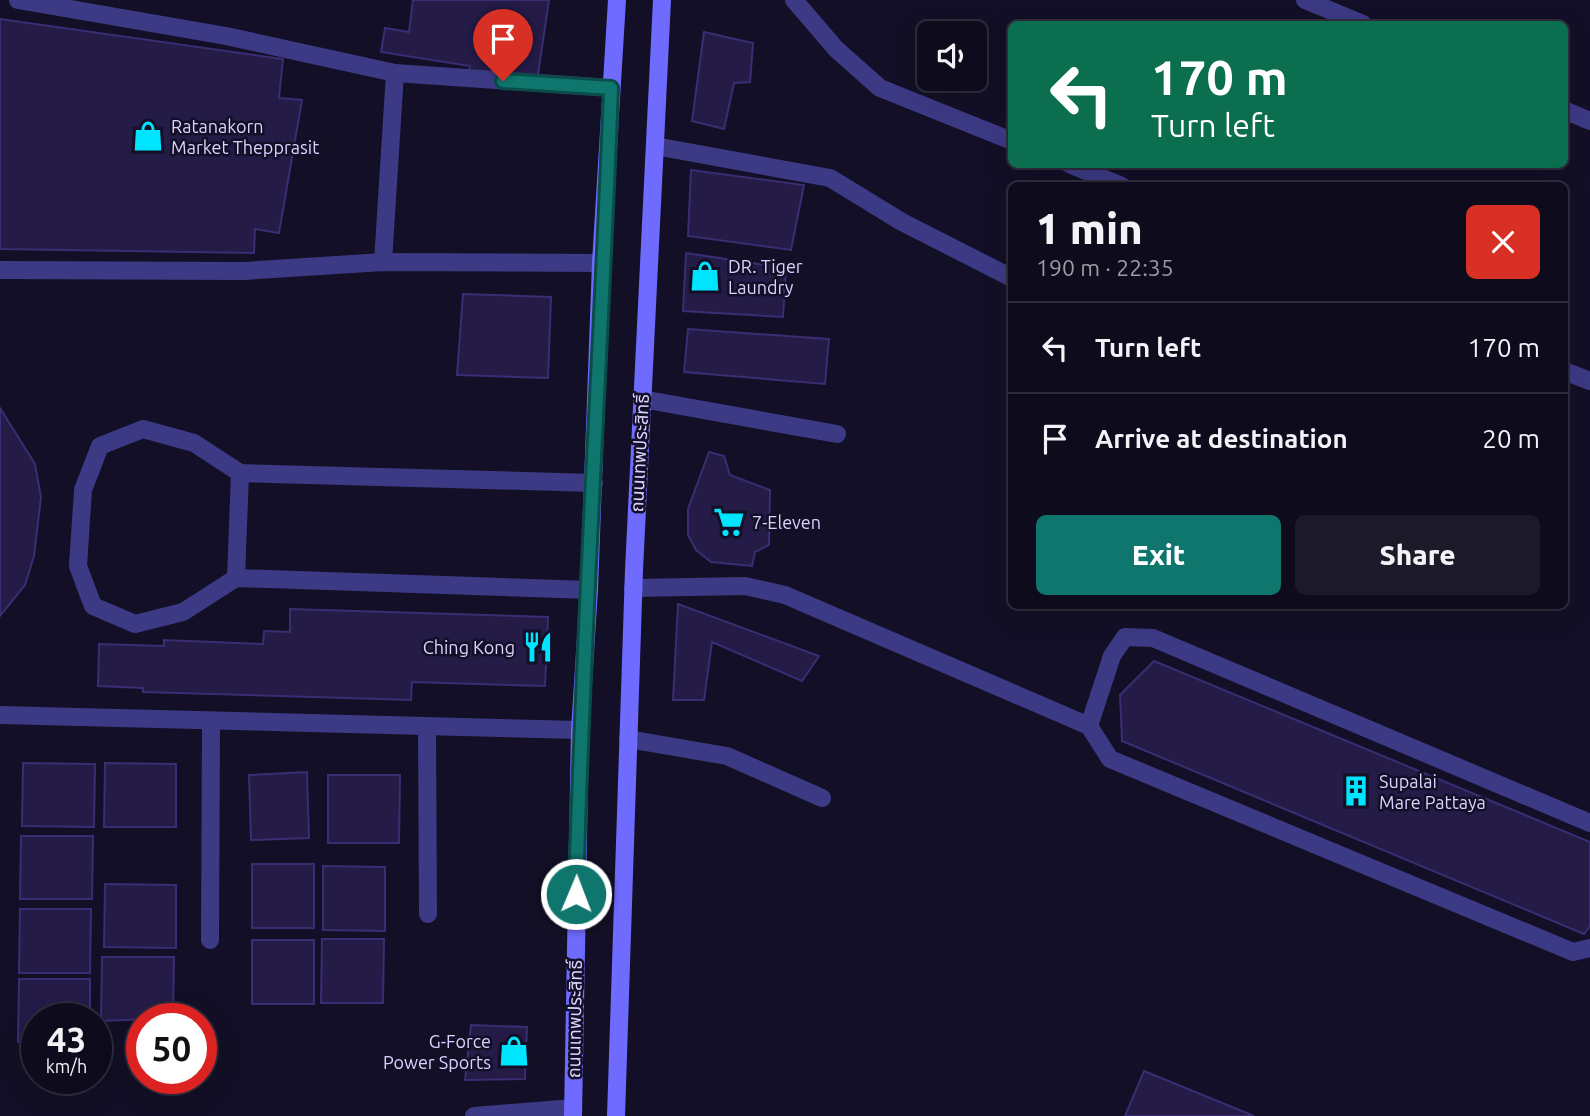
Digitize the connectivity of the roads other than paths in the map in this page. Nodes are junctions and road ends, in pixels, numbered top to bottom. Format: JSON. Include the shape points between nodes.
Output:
{"nodes":[{"id":1,"x":18,"y":0,"type":"edge"},
{"id":2,"x":617,"y":0,"type":"edge"},
{"id":3,"x":662,"y":0,"type":"edge"},
{"id":4,"x":794,"y":0,"type":"edge"},
{"id":5,"x":1305,"y":0,"type":"edge"},
{"id":6,"x":1356,"y":21,"type":"edge"},
{"id":7,"x":395,"y":73,"type":"junction"},
{"id":8,"x":611,"y":88,"type":"junction"},
{"id":9,"x":1568,"y":112,"type":"edge"},
{"id":10,"x":1590,"y":121,"type":"edge"},
{"id":11,"x":1008,"y":139,"type":"edge"},
{"id":12,"x":655,"y":146,"type":"junction"},
{"id":13,"x":1079,"y":168,"type":"edge"},
{"id":14,"x":1112,"y":182,"type":"edge"},
{"id":15,"x":383,"y":262,"type":"junction"},
{"id":16,"x":601,"y":263,"type":"junction"},
{"id":17,"x":0,"y":270,"type":"edge"},
{"id":18,"x":1008,"y":276,"type":"edge"},
{"id":19,"x":1568,"y":372,"type":"edge"},
{"id":20,"x":1590,"y":381,"type":"edge"},
{"id":21,"x":642,"y":400,"type":"junction"},
{"id":22,"x":837,"y":435,"type":"dead end"},
{"id":23,"x":240,"y":472,"type":"junction"},
{"id":24,"x":594,"y":483,"type":"junction"},
{"id":25,"x":236,"y":578,"type":"junction"},
{"id":26,"x":633,"y":588,"type":"junction"},
{"id":27,"x":590,"y":590,"type":"junction"},
{"id":28,"x":0,"y":715,"type":"edge"},
{"id":29,"x":211,"y":723,"type":"junction"},
{"id":30,"x":1089,"y":726,"type":"junction"},
{"id":31,"x":427,"y":728,"type":"junction"},
{"id":32,"x":580,"y":730,"type":"junction"},
{"id":33,"x":628,"y":739,"type":"junction"},
{"id":34,"x":822,"y":798,"type":"dead end"},
{"id":35,"x":1590,"y":823,"type":"edge"},
{"id":36,"x":428,"y":914,"type":"dead end"},
{"id":37,"x":210,"y":940,"type":"dead end"},
{"id":38,"x":1590,"y":948,"type":"edge"},
{"id":39,"x":573,"y":1112,"type":"edge"},
{"id":40,"x":474,"y":1116,"type":"edge"},
{"id":41,"x":616,"y":1116,"type":"edge"}],
"edges":[{"from":1,"to":7,"type":"street","via":[[226,36]]},
{"from":2,"to":8,"type":"main road","name":"ถนนเทพประสิทธิ์"},
{"from":3,"to":12,"type":"main road","name":"ถนนเทพประสิทธิ์"},
{"from":4,"to":11,"type":"street","via":[[850,64],[880,88]]},
{"from":5,"to":6,"type":"street"},
{"from":7,"to":8,"type":"street"},
{"from":7,"to":15,"type":"street"},
{"from":8,"to":16,"type":"main road","name":"ถนนเทพประสิทธิ์"},
{"from":9,"to":10,"type":"street"},
{"from":12,"to":18,"type":"street","via":[[830,178],[902,222]]},
{"from":12,"to":21,"type":"main road","name":"ถนนเทพประสิทธิ์"},
{"from":13,"to":14,"type":"street"},
{"from":15,"to":16,"type":"street"},
{"from":15,"to":17,"type":"street","via":[[244,271]]},
{"from":16,"to":24,"type":"main road","name":"ถนนเทพประสิทธิ์"},
{"from":19,"to":20,"type":"street"},
{"from":21,"to":22,"type":"street"},
{"from":21,"to":26,"type":"main road","name":"ถนนเทพประสิทธิ์"},
{"from":23,"to":24,"type":"street"},
{"from":23,"to":25,"type":"street"},
{"from":23,"to":25,"type":"street","via":[[194,443],[142,429],[100,446],[83,490],[78,566],[93,606],[135,624],[183,612]]},
{"from":24,"to":27,"type":"main road","name":"ถนนเทพประสิทธิ์"},
{"from":25,"to":27,"type":"street"},
{"from":26,"to":30,"type":"street","via":[[745,586],[785,595]]},
{"from":26,"to":33,"type":"main road","name":"ถนนเทพประสิทธิ์"},
{"from":27,"to":32,"type":"main road","name":"ถนนเทพประสิทธิ์"},
{"from":28,"to":29,"type":"street"},
{"from":29,"to":31,"type":"street"},
{"from":29,"to":37,"type":"street"},
{"from":30,"to":35,"type":"street","via":[[1112,656],[1125,637],[1153,638]]},
{"from":30,"to":38,"type":"street","via":[[1110,759],[1573,952]]},
{"from":31,"to":32,"type":"street"},
{"from":31,"to":36,"type":"street"},
{"from":32,"to":39,"type":"main road","name":"ถนนเทพประสิทธิ์"},
{"from":33,"to":34,"type":"street","via":[[727,756]]},
{"from":33,"to":41,"type":"main road","name":"ถนนเทพประสิทธิ์"},
{"from":39,"to":40,"type":"street"}]}
